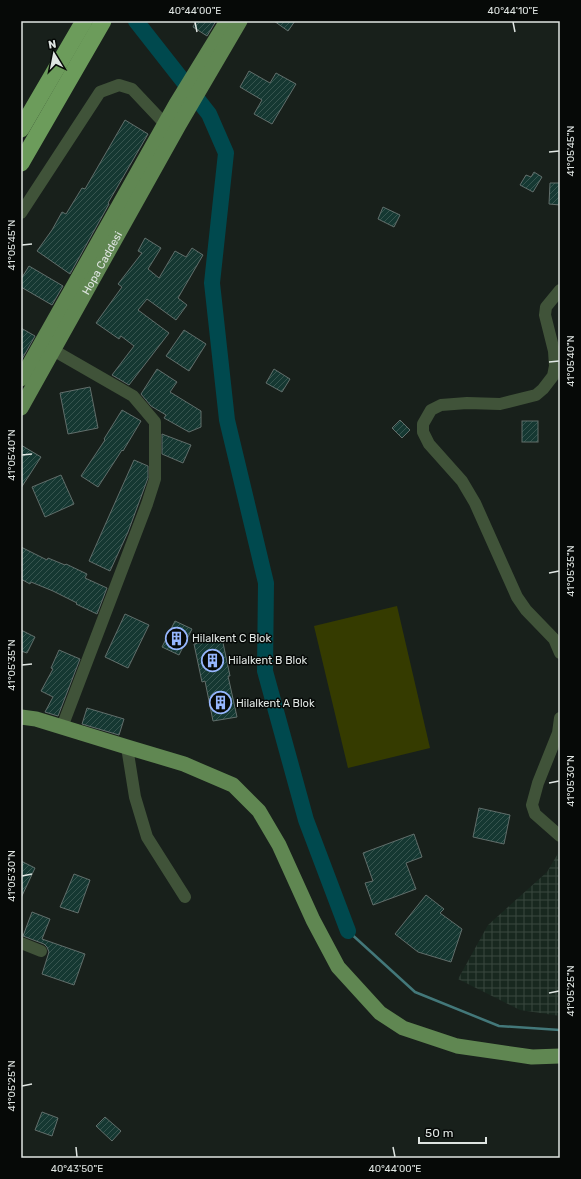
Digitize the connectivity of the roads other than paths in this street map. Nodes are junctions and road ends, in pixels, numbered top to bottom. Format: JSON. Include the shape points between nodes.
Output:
{"nodes":[{"id":1,"x":84,"y":21,"type":"edge"},
{"id":2,"x":227,"y":21,"type":"edge"},
{"id":3,"x":240,"y":21,"type":"edge"},
{"id":4,"x":99,"y":28,"type":"edge"},
{"id":5,"x":212,"y":56,"type":"junction"},
{"id":6,"x":165,"y":124,"type":"junction"},
{"id":7,"x":21,"y":129,"type":"edge"},
{"id":8,"x":21,"y":163,"type":"edge"},
{"id":9,"x":21,"y":212,"type":"edge"},
{"id":10,"x":560,"y":290,"type":"edge"},
{"id":11,"x":53,"y":350,"type":"junction"},
{"id":12,"x":21,"y":379,"type":"edge"},
{"id":13,"x":21,"y":408,"type":"edge"},
{"id":14,"x":560,"y":653,"type":"edge"},
{"id":15,"x":21,"y":717,"type":"edge"},
{"id":16,"x":560,"y":718,"type":"edge"},
{"id":17,"x":62,"y":727,"type":"junction"},
{"id":18,"x":127,"y":748,"type":"junction"},
{"id":19,"x":560,"y":836,"type":"edge"},
{"id":20,"x":186,"y":897,"type":"dead end"},
{"id":21,"x":21,"y":943,"type":"edge"},
{"id":22,"x":41,"y":950,"type":"dead end"},
{"id":23,"x":560,"y":1056,"type":"edge"}],
"edges":[{"from":1,"to":7,"type":"highway"},
{"from":2,"to":5,"type":"main road"},
{"from":3,"to":5,"type":"main road"},
{"from":4,"to":8,"type":"highway"},
{"from":5,"to":6,"type":"main road","name":"Hopa Caddesi","via":[[176,104]]},
{"from":5,"to":11,"type":"main road","name":"Hopa Caddesi","via":[[183,118]]},
{"from":6,"to":9,"type":"street","via":[[132,89],[119,85],[100,92]]},
{"from":6,"to":12,"type":"main road","name":"Hopa Caddesi"},
{"from":10,"to":14,"type":"street","via":[[546,307],[545,315],[555,366],[554,376],[544,389],[536,395],[500,404],[467,403],[441,406],[431,410],[423,424],[423,432],[429,444],[462,481],[475,503],[517,597],[554,639]]},
{"from":11,"to":13,"type":"main road","name":"Hopa Caddesi"},
{"from":11,"to":17,"type":"street","via":[[134,396],[155,422],[155,479],[148,504]]},
{"from":15,"to":17,"type":"main road"},
{"from":16,"to":19,"type":"street","via":[[558,733],[532,805],[535,814]]},
{"from":17,"to":18,"type":"main road"},
{"from":18,"to":20,"type":"street","via":[[135,797],[147,837]]},
{"from":18,"to":23,"type":"main road","via":[[184,764],[233,785],[259,810],[279,845],[338,968],[380,1013],[403,1028],[457,1046],[532,1057]]},
{"from":21,"to":22,"type":"street"}]}
